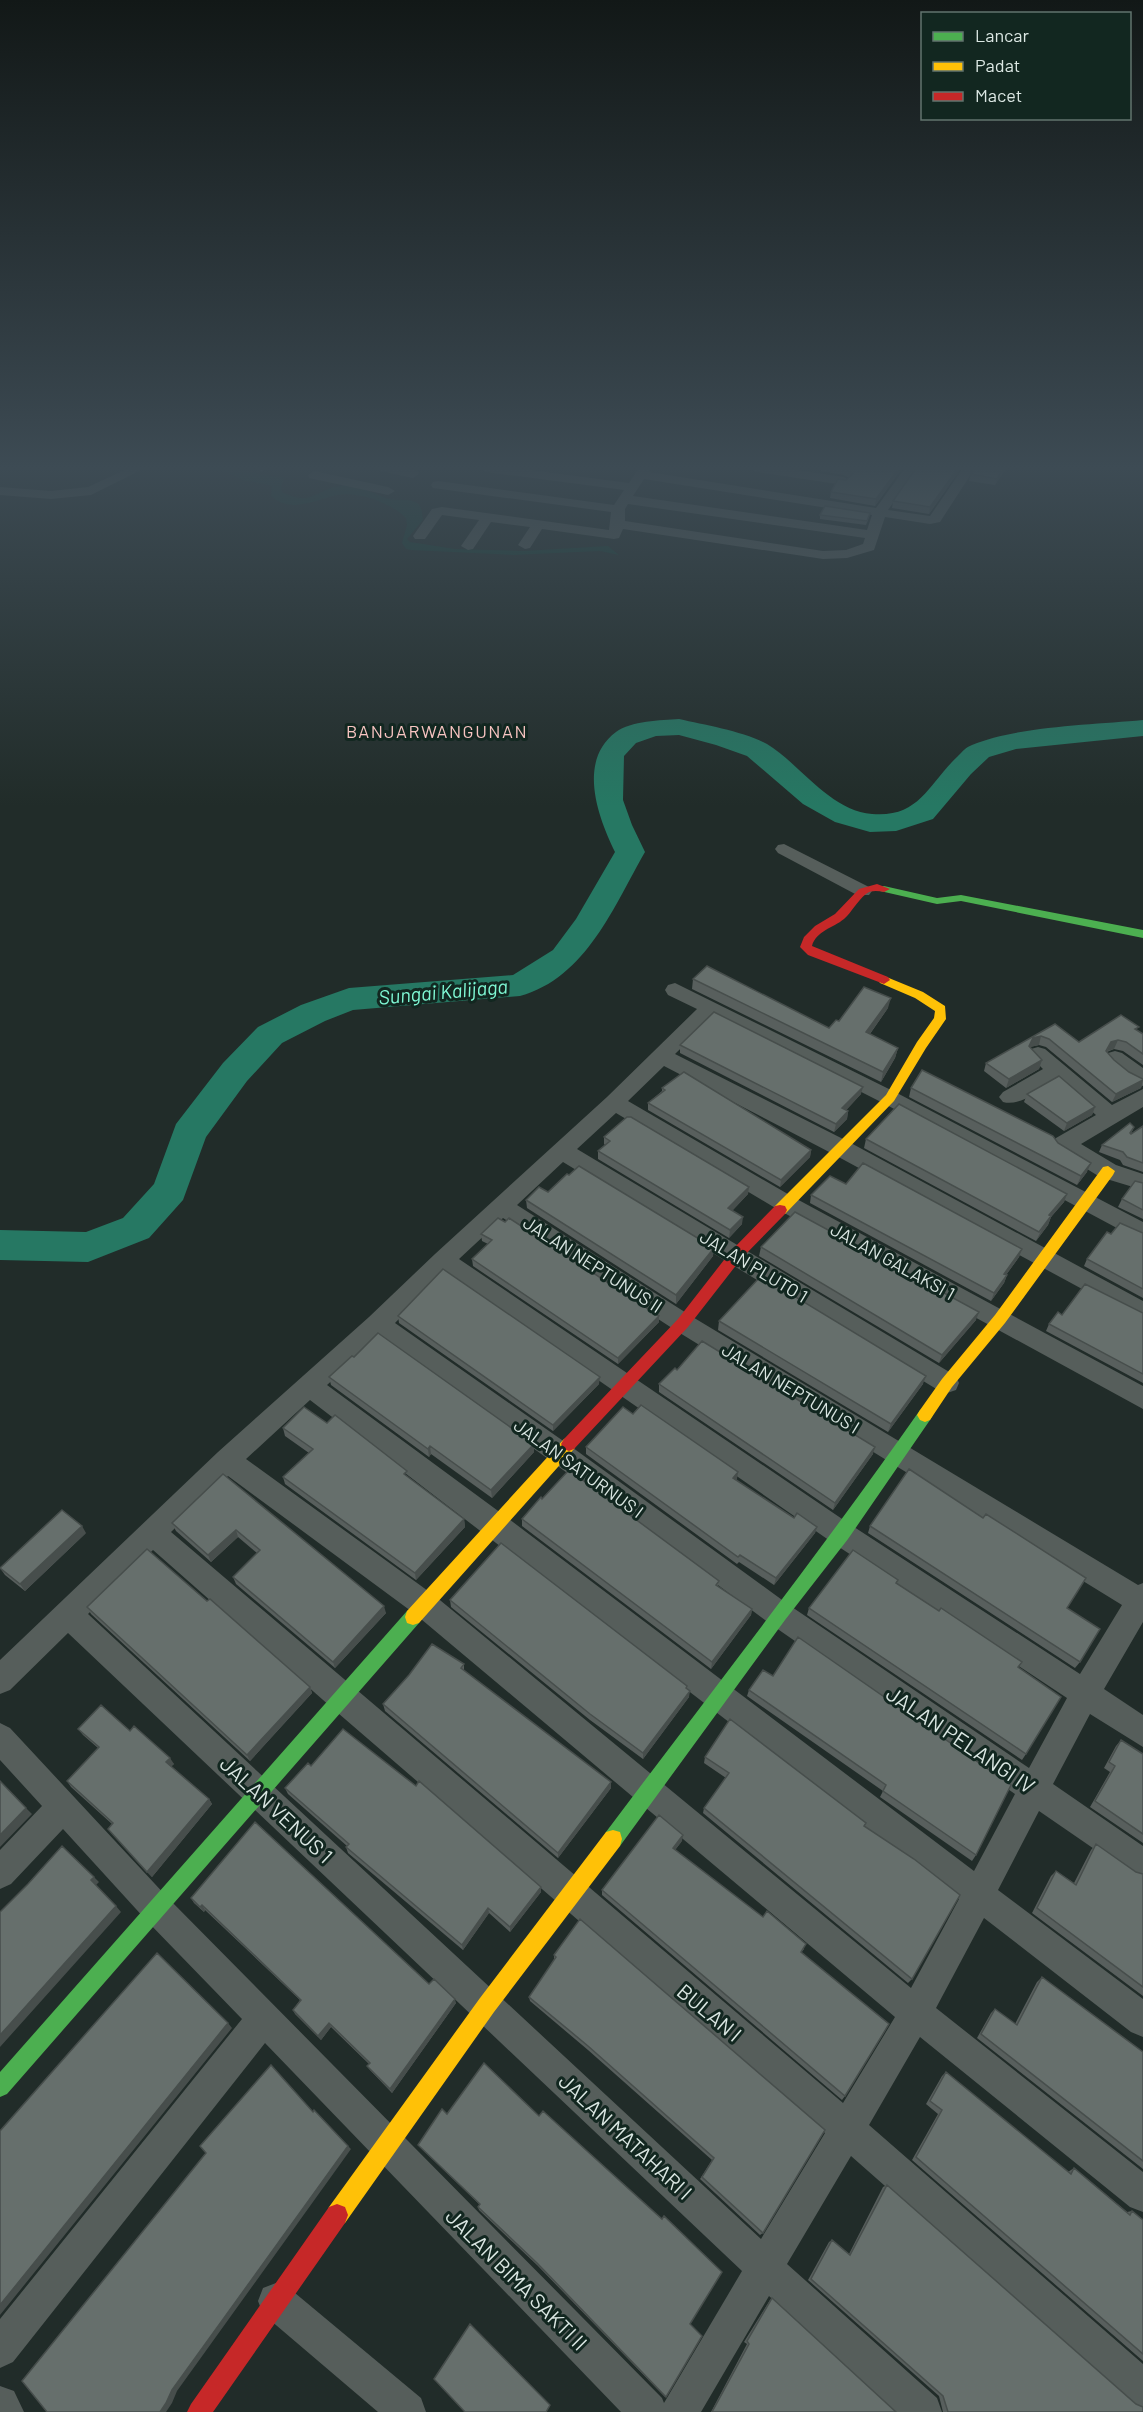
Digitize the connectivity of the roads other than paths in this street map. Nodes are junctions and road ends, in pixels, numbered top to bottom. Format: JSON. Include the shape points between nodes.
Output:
{"nodes":[{"id":1,"x":784,"y":849,"type":"dead end"},
{"id":2,"x":863,"y":891,"type":"junction"},
{"id":3,"x":1143,"y":934,"type":"edge"},
{"id":4,"x":675,"y":990,"type":"dead end"},
{"id":5,"x":710,"y":1008,"type":"junction"},
{"id":6,"x":1038,"y":1054,"type":"edge"},
{"id":7,"x":660,"y":1055,"type":"junction"},
{"id":8,"x":1115,"y":1058,"type":"edge"},
{"id":9,"x":1058,"y":1070,"type":"junction"},
{"id":10,"x":1143,"y":1079,"type":"edge"},
{"id":11,"x":1010,"y":1097,"type":"dead end"},
{"id":12,"x":1143,"y":1097,"type":"edge"},
{"id":13,"x":890,"y":1098,"type":"junction"},
{"id":14,"x":614,"y":1102,"type":"junction"},
{"id":15,"x":1111,"y":1116,"type":"junction"},
{"id":16,"x":841,"y":1148,"type":"junction"},
{"id":17,"x":561,"y":1150,"type":"junction"},
{"id":18,"x":1108,"y":1171,"type":"junction"},
{"id":19,"x":1143,"y":1182,"type":"edge"},
{"id":20,"x":785,"y":1203,"type":"junction"},
{"id":21,"x":1085,"y":1203,"type":"junction"},
{"id":22,"x":502,"y":1206,"type":"junction"},
{"id":23,"x":1143,"y":1233,"type":"edge"},
{"id":24,"x":736,"y":1255,"type":"junction"},
{"id":25,"x":1043,"y":1259,"type":"junction"},
{"id":26,"x":443,"y":1260,"type":"junction"},
{"id":27,"x":1143,"y":1312,"type":"edge"},
{"id":28,"x":1000,"y":1319,"type":"junction"},
{"id":29,"x":683,"y":1323,"type":"junction"},
{"id":30,"x":378,"y":1324,"type":"junction"},
{"id":31,"x":946,"y":1383,"type":"junction"},
{"id":32,"x":626,"y":1384,"type":"junction"},
{"id":33,"x":310,"y":1386,"type":"junction"},
{"id":34,"x":1143,"y":1398,"type":"edge"},
{"id":35,"x":560,"y":1453,"type":"junction"},
{"id":36,"x":899,"y":1454,"type":"junction"},
{"id":37,"x":227,"y":1460,"type":"junction"},
{"id":38,"x":496,"y":1525,"type":"junction"},
{"id":39,"x":153,"y":1533,"type":"junction"},
{"id":40,"x":842,"y":1534,"type":"junction"},
{"id":41,"x":1142,"y":1600,"type":"edge"},
{"id":42,"x":425,"y":1605,"type":"junction"},
{"id":43,"x":67,"y":1613,"type":"junction"},
{"id":44,"x":779,"y":1614,"type":"junction"},
{"id":45,"x":0,"y":1680,"type":"edge"},
{"id":46,"x":1084,"y":1695,"type":"junction"},
{"id":47,"x":341,"y":1697,"type":"junction"},
{"id":48,"x":719,"y":1698,"type":"junction"},
{"id":49,"x":1143,"y":1732,"type":"edge"},
{"id":50,"x":0,"y":1738,"type":"edge"},
{"id":51,"x":1034,"y":1789,"type":"junction"},
{"id":52,"x":257,"y":1790,"type":"junction"},
{"id":53,"x":649,"y":1792,"type":"junction"},
{"id":54,"x":62,"y":1808,"type":"junction"},
{"id":55,"x":1143,"y":1864,"type":"edge"},
{"id":56,"x":0,"y":1873,"type":"edge"},
{"id":57,"x":572,"y":1894,"type":"junction"},
{"id":58,"x":977,"y":1895,"type":"junction"},
{"id":59,"x":156,"y":1909,"type":"junction"},
{"id":60,"x":487,"y":2005,"type":"junction"},
{"id":61,"x":916,"y":2013,"type":"junction"},
{"id":62,"x":263,"y":2019,"type":"junction"},
{"id":63,"x":1143,"y":2020,"type":"edge"},
{"id":64,"x":0,"y":2087,"type":"edge"},
{"id":65,"x":848,"y":2129,"type":"junction"},
{"id":66,"x":386,"y":2145,"type":"junction"},
{"id":67,"x":1143,"y":2194,"type":"edge"},
{"id":68,"x":764,"y":2267,"type":"junction"},
{"id":69,"x":276,"y":2301,"type":"junction"},
{"id":70,"x":0,"y":2349,"type":"edge"},
{"id":71,"x":1143,"y":2389,"type":"edge"},
{"id":72,"x":0,"y":2405,"type":"edge"},
{"id":73,"x":5,"y":2412,"type":"edge"},
{"id":74,"x":199,"y":2412,"type":"edge"},
{"id":75,"x":407,"y":2412,"type":"edge"},
{"id":76,"x":648,"y":2412,"type":"edge"},
{"id":77,"x":679,"y":2412,"type":"edge"},
{"id":78,"x":923,"y":2412,"type":"edge"}],
"edges":[{"from":1,"to":2,"type":"street"},
{"from":2,"to":3,"type":"street","via":[[877,887],[937,902],[962,898]]},
{"from":2,"to":13,"type":"street","via":[[838,917],[819,929],[808,940],[807,947],[938,1005],[942,1014]]},
{"from":4,"to":5,"type":"street"},
{"from":5,"to":7,"type":"street"},
{"from":5,"to":13,"type":"street"},
{"from":6,"to":9,"type":"street"},
{"from":7,"to":14,"type":"street"},
{"from":7,"to":16,"type":"street"},
{"from":8,"to":10,"type":"street"},
{"from":9,"to":11,"type":"street"},
{"from":9,"to":15,"type":"street"},
{"from":12,"to":15,"type":"street"},
{"from":13,"to":16,"type":"street"},
{"from":13,"to":21,"type":"street"},
{"from":14,"to":17,"type":"street"},
{"from":14,"to":20,"type":"street","name":"JALAN GALAKSI 1"},
{"from":15,"to":18,"type":"street","via":[[1064,1144]]},
{"from":16,"to":20,"type":"street"},
{"from":16,"to":25,"type":"street"},
{"from":17,"to":22,"type":"street"},
{"from":17,"to":24,"type":"street","name":"JALAN PLUTO 1"},
{"from":18,"to":19,"type":"street"},
{"from":18,"to":21,"type":"street"},
{"from":20,"to":24,"type":"street"},
{"from":20,"to":28,"type":"street","name":"JALAN GALAKSI 1"},
{"from":21,"to":23,"type":"street"},
{"from":21,"to":25,"type":"street"},
{"from":22,"to":26,"type":"street"},
{"from":22,"to":29,"type":"street","name":"JALAN NEPTUNUS II"},
{"from":24,"to":29,"type":"street"},
{"from":24,"to":31,"type":"street","name":"JALAN PLUTO 1"},
{"from":25,"to":27,"type":"street"},
{"from":25,"to":28,"type":"street"},
{"from":26,"to":30,"type":"street"},
{"from":26,"to":32,"type":"street"},
{"from":28,"to":31,"type":"street"},
{"from":28,"to":34,"type":"street","name":"JALAN GALAKSI 1"},
{"from":29,"to":32,"type":"street"},
{"from":29,"to":36,"type":"street","name":"JALAN NEPTUNUS I"},
{"from":30,"to":33,"type":"street"},
{"from":30,"to":35,"type":"street","name":"JALAN SATURNUS I"},
{"from":31,"to":36,"type":"street"},
{"from":32,"to":35,"type":"street"},
{"from":32,"to":40,"type":"street"},
{"from":33,"to":37,"type":"street"},
{"from":33,"to":38,"type":"street"},
{"from":35,"to":38,"type":"street"},
{"from":35,"to":44,"type":"street","name":"JALAN SATURNUS I"},
{"from":36,"to":40,"type":"street"},
{"from":36,"to":41,"type":"street","name":"JALAN NEPTUNUS I"},
{"from":37,"to":39,"type":"street"},
{"from":37,"to":42,"type":"street"},
{"from":38,"to":42,"type":"street"},
{"from":38,"to":48,"type":"street"},
{"from":39,"to":43,"type":"street"},
{"from":39,"to":47,"type":"street","name":"BULAN I"},
{"from":40,"to":44,"type":"street"},
{"from":40,"to":46,"type":"street"},
{"from":41,"to":46,"type":"street"},
{"from":42,"to":47,"type":"street"},
{"from":42,"to":53,"type":"street"},
{"from":43,"to":45,"type":"street"},
{"from":43,"to":52,"type":"street","name":"JALAN VENUS 1"},
{"from":44,"to":48,"type":"street"},
{"from":44,"to":51,"type":"street","name":"JALAN PELANGI IV"},
{"from":46,"to":49,"type":"street"},
{"from":46,"to":51,"type":"street"},
{"from":47,"to":52,"type":"street"},
{"from":47,"to":57,"type":"street","name":"BULAN I"},
{"from":48,"to":53,"type":"street"},
{"from":48,"to":58,"type":"street"},
{"from":50,"to":54,"type":"street","name":"JALAN BIMA SAKTI II"},
{"from":51,"to":55,"type":"street","name":"JALAN PELANGI IV"},
{"from":51,"to":58,"type":"street"},
{"from":52,"to":59,"type":"street"},
{"from":52,"to":60,"type":"street","name":"JALAN VENUS 1"},
{"from":53,"to":57,"type":"street"},
{"from":53,"to":61,"type":"street"},
{"from":54,"to":56,"type":"street"},
{"from":54,"to":59,"type":"street","name":"JALAN BIMA SAKTI II"},
{"from":57,"to":60,"type":"street"},
{"from":57,"to":65,"type":"street","name":"BULAN I"},
{"from":58,"to":61,"type":"street"},
{"from":58,"to":63,"type":"street"},
{"from":59,"to":62,"type":"street","name":"JALAN BIMA SAKTI II"},
{"from":59,"to":64,"type":"street"},
{"from":60,"to":66,"type":"street"},
{"from":60,"to":68,"type":"street","name":"JALAN MATAHARI I"},
{"from":61,"to":65,"type":"street"},
{"from":61,"to":67,"type":"street"},
{"from":62,"to":66,"type":"street","name":"JALAN BIMA SAKTI II"},
{"from":62,"to":70,"type":"street"},
{"from":65,"to":68,"type":"street"},
{"from":65,"to":71,"type":"street","name":"BULAN I"},
{"from":66,"to":69,"type":"street"},
{"from":66,"to":76,"type":"street","name":"JALAN BIMA SAKTI II"},
{"from":68,"to":77,"type":"street"},
{"from":68,"to":78,"type":"street","name":"JALAN MATAHARI I"},
{"from":69,"to":74,"type":"street"},
{"from":69,"to":75,"type":"street"},
{"from":72,"to":73,"type":"street"}]}
